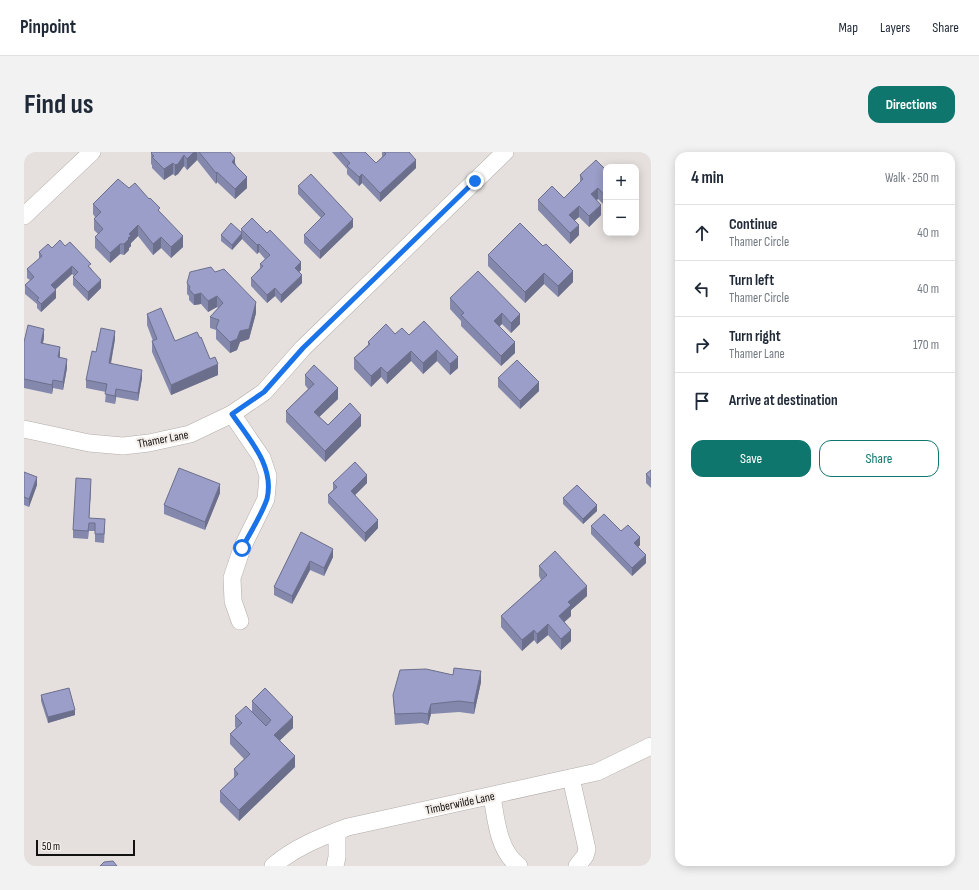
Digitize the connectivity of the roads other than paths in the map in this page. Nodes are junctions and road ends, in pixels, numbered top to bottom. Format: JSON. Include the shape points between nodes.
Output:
{"nodes":[{"id":1,"x":92,"y":152,"type":"edge"},
{"id":2,"x":505,"y":152,"type":"edge"},
{"id":3,"x":24,"y":216,"type":"edge"},
{"id":4,"x":232,"y":414,"type":"junction"},
{"id":5,"x":24,"y":429,"type":"edge"},
{"id":6,"x":240,"y":621,"type":"dead end"},
{"id":7,"x":651,"y":746,"type":"edge"},
{"id":8,"x":572,"y":778,"type":"junction"},
{"id":9,"x":492,"y":796,"type":"junction"},
{"id":10,"x":337,"y":831,"type":"junction"},
{"id":11,"x":273,"y":866,"type":"edge"},
{"id":12,"x":335,"y":866,"type":"edge"},
{"id":13,"x":519,"y":866,"type":"edge"},
{"id":14,"x":577,"y":866,"type":"edge"}],
"edges":[{"from":1,"to":3,"type":"street"},
{"from":2,"to":4,"type":"street","name":"Thamer Lane","via":[[303,348],[264,392]]},
{"from":4,"to":5,"type":"street","name":"Thamer Lane","via":[[190,434],[123,446],[89,444]]},
{"from":4,"to":6,"type":"street","via":[[262,458],[268,476],[266,499],[242,548],[232,578],[233,601]]},
{"from":7,"to":8,"type":"street","name":"Timberwilde Lane","via":[[596,772]]},
{"from":8,"to":9,"type":"street","name":"Timberwilde Lane"},
{"from":8,"to":14,"type":"street","via":[[587,849]]},
{"from":9,"to":10,"type":"street","name":"Timberwilde Lane"},
{"from":9,"to":13,"type":"street","via":[[500,836],[510,858]]},
{"from":10,"to":11,"type":"street","name":"Timberwilde Lane","via":[[311,841]]},
{"from":10,"to":12,"type":"street"}]}
